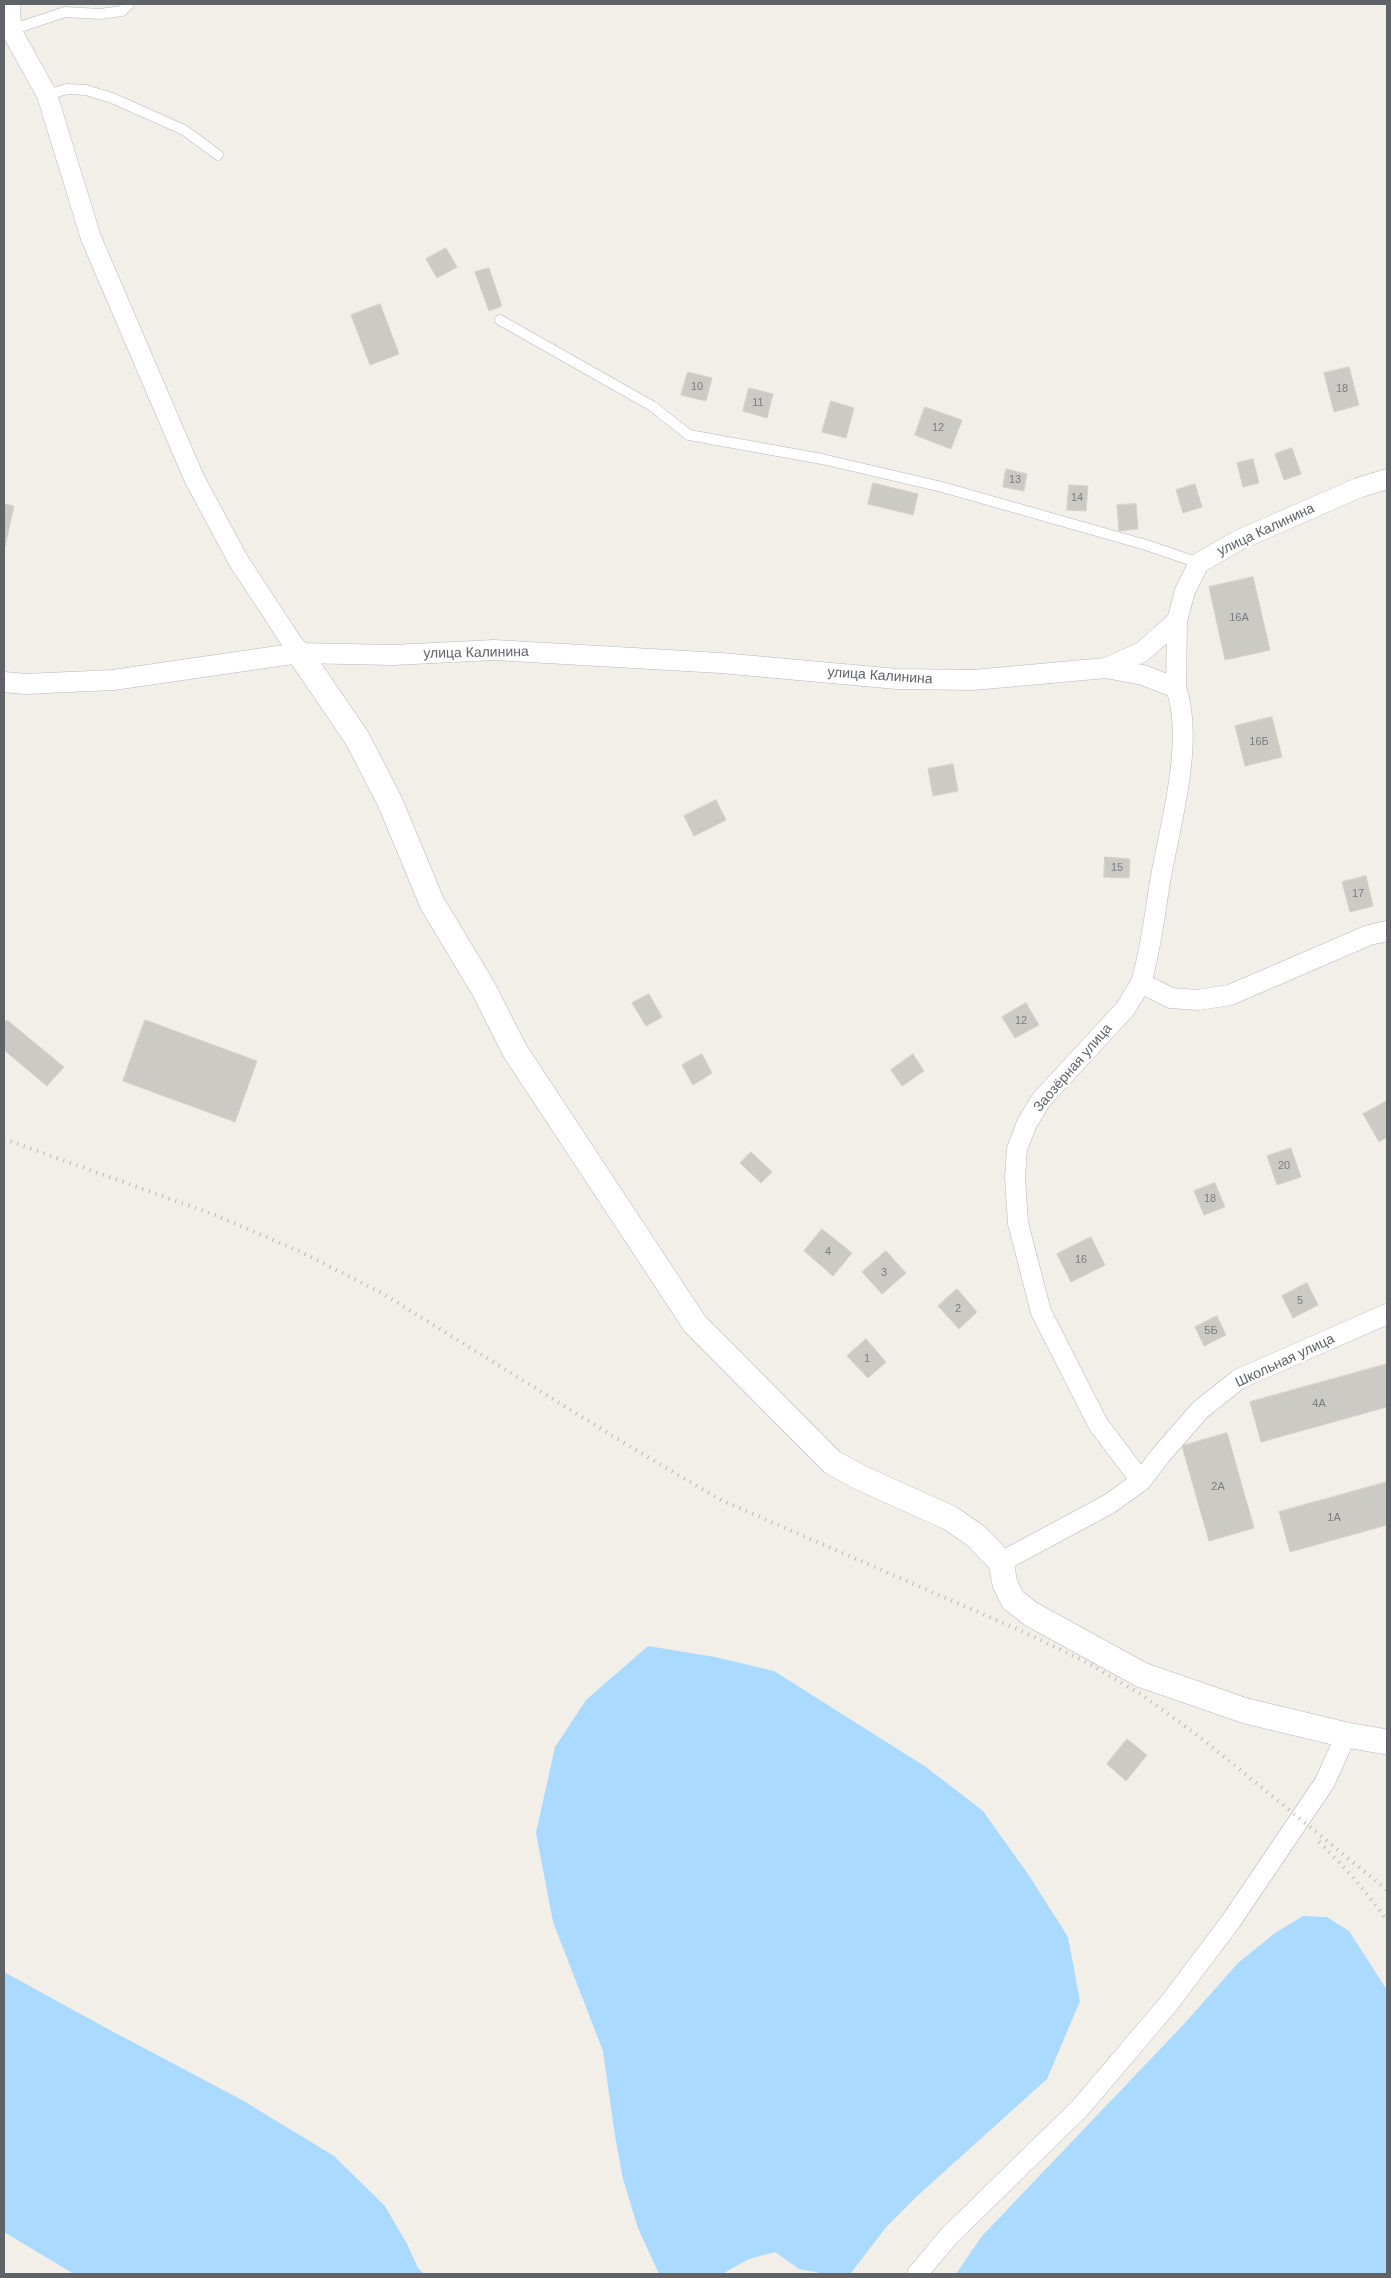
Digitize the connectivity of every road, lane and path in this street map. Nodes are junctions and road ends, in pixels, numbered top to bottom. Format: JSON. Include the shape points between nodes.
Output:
{"nodes":[{"id":1,"x":10,"y":4,"type":"edge"},
{"id":2,"x":129,"y":4,"type":"edge"},
{"id":3,"x":8,"y":27,"type":"edge"},
{"id":4,"x":47,"y":95,"type":"junction"},
{"id":5,"x":218,"y":155,"type":"dead end"},
{"id":6,"x":500,"y":320,"type":"dead end"},
{"id":7,"x":1387,"y":479,"type":"edge"},
{"id":8,"x":1199,"y":563,"type":"junction"},
{"id":9,"x":1177,"y":621,"type":"junction"},
{"id":10,"x":299,"y":653,"type":"junction"},
{"id":11,"x":1106,"y":668,"type":"junction"},
{"id":12,"x":4,"y":682,"type":"edge"},
{"id":13,"x":1176,"y":688,"type":"junction"},
{"id":14,"x":1387,"y":931,"type":"edge"},
{"id":15,"x":1141,"y":983,"type":"junction"},
{"id":16,"x":1387,"y":1314,"type":"edge"},
{"id":17,"x":1141,"y":1481,"type":"junction"},
{"id":18,"x":1001,"y":1562,"type":"junction"},
{"id":19,"x":1346,"y":1735,"type":"junction"},
{"id":20,"x":1387,"y":1742,"type":"edge"},
{"id":21,"x":917,"y":2274,"type":"edge"}],
"edges":[{"from":1,"to":3,"type":"street"},
{"from":2,"to":3,"type":"lane","via":[[122,12],[66,12]]},
{"from":3,"to":4,"type":"street"},
{"from":4,"to":5,"type":"lane","via":[[67,89],[86,90],[112,98],[184,130]]},
{"from":4,"to":10,"type":"street","via":[[91,238],[194,478],[238,560]]},
{"from":6,"to":8,"type":"lane","via":[[652,406],[689,435],[822,459],[942,487]]},
{"from":7,"to":8,"type":"street","name":"улица Калинина","via":[[1358,488],[1239,540]]},
{"from":8,"to":9,"type":"street","via":[[1185,591]]},
{"from":9,"to":11,"type":"street","name":"улица Калинина","via":[[1142,652]]},
{"from":9,"to":13,"type":"street","name":"Заозёрная улица"},
{"from":10,"to":11,"type":"street","name":"улица Калинина","via":[[393,655],[504,650],[721,663],[898,679],[973,680]]},
{"from":10,"to":12,"type":"street","name":"улица Калинина","via":[[113,680]]},
{"from":10,"to":18,"type":"street","via":[[358,738],[390,802],[432,903],[483,988],[514,1051],[694,1324],[832,1462],[950,1518],[976,1536]]},
{"from":11,"to":13,"type":"street","via":[[1143,675]]},
{"from":13,"to":15,"type":"street","name":"Заозёрная улица","via":[[1182,704],[1184,730],[1175,811],[1150,952]]},
{"from":14,"to":15,"type":"street","via":[[1368,935],[1230,995],[1198,1000],[1171,998]]},
{"from":15,"to":17,"type":"street","name":"Заозёрная улица","via":[[1125,1009],[1041,1100],[1017,1148],[1015,1178],[1018,1223],[1041,1312],[1098,1424]]},
{"from":16,"to":17,"type":"street","name":"Школьная улица","via":[[1239,1379],[1200,1410]]},
{"from":17,"to":18,"type":"street","name":"Школьная улица","via":[[1109,1504]]},
{"from":18,"to":19,"type":"street","via":[[1013,1600],[1031,1614],[1142,1675],[1246,1711]]},
{"from":19,"to":20,"type":"street"},
{"from":19,"to":21,"type":"street","via":[[1325,1782],[1231,1922],[1170,2002],[1080,2108],[950,2235]]}]}
